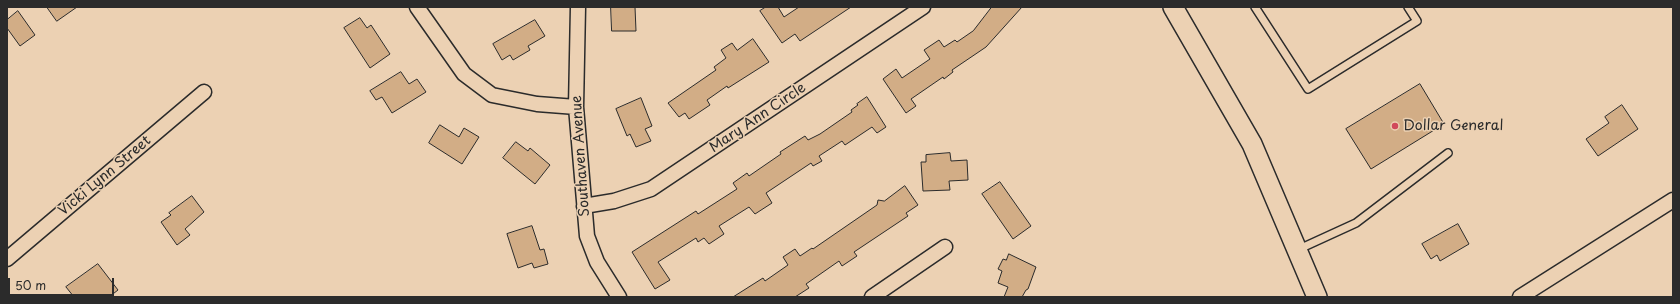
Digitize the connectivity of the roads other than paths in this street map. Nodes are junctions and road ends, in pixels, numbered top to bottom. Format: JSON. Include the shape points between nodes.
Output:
{"nodes":[{"id":1,"x":417,"y":7,"type":"edge"},
{"id":2,"x":578,"y":7,"type":"edge"},
{"id":3,"x":923,"y":7,"type":"edge"},
{"id":4,"x":1173,"y":7,"type":"edge"},
{"id":5,"x":1255,"y":7,"type":"edge"},
{"id":6,"x":1408,"y":7,"type":"edge"},
{"id":7,"x":204,"y":92,"type":"dead end"},
{"id":8,"x":576,"y":107,"type":"junction"},
{"id":9,"x":1448,"y":153,"type":"dead end"},
{"id":10,"x":1673,"y":200,"type":"edge"},
{"id":11,"x":584,"y":206,"type":"junction"},
{"id":12,"x":945,"y":247,"type":"dead end"},
{"id":13,"x":1297,"y":250,"type":"junction"},
{"id":14,"x":7,"y":259,"type":"edge"},
{"id":15,"x":619,"y":297,"type":"edge"},
{"id":16,"x":872,"y":297,"type":"edge"},
{"id":17,"x":1317,"y":297,"type":"edge"},
{"id":18,"x":1520,"y":297,"type":"edge"}],
"edges":[{"from":1,"to":8,"type":"street","via":[[464,74],[492,95],[537,104]]},
{"from":2,"to":8,"type":"street","name":"Southaven Avenue"},
{"from":3,"to":11,"type":"street","name":"Mary Ann Circle","via":[[651,189],[614,202]]},
{"from":4,"to":13,"type":"main road","via":[[1252,144]]},
{"from":5,"to":6,"type":"lane","via":[[1308,89],[1417,21]]},
{"from":7,"to":14,"type":"street","name":"Vicki Lynn Street"},
{"from":8,"to":11,"type":"street","name":"Southaven Avenue"},
{"from":9,"to":13,"type":"lane","via":[[1356,224]]},
{"from":10,"to":18,"type":"street"},
{"from":11,"to":15,"type":"street","name":"Southaven Avenue","via":[[587,236],[597,262]]},
{"from":12,"to":16,"type":"street"},
{"from":13,"to":17,"type":"main road"}]}
